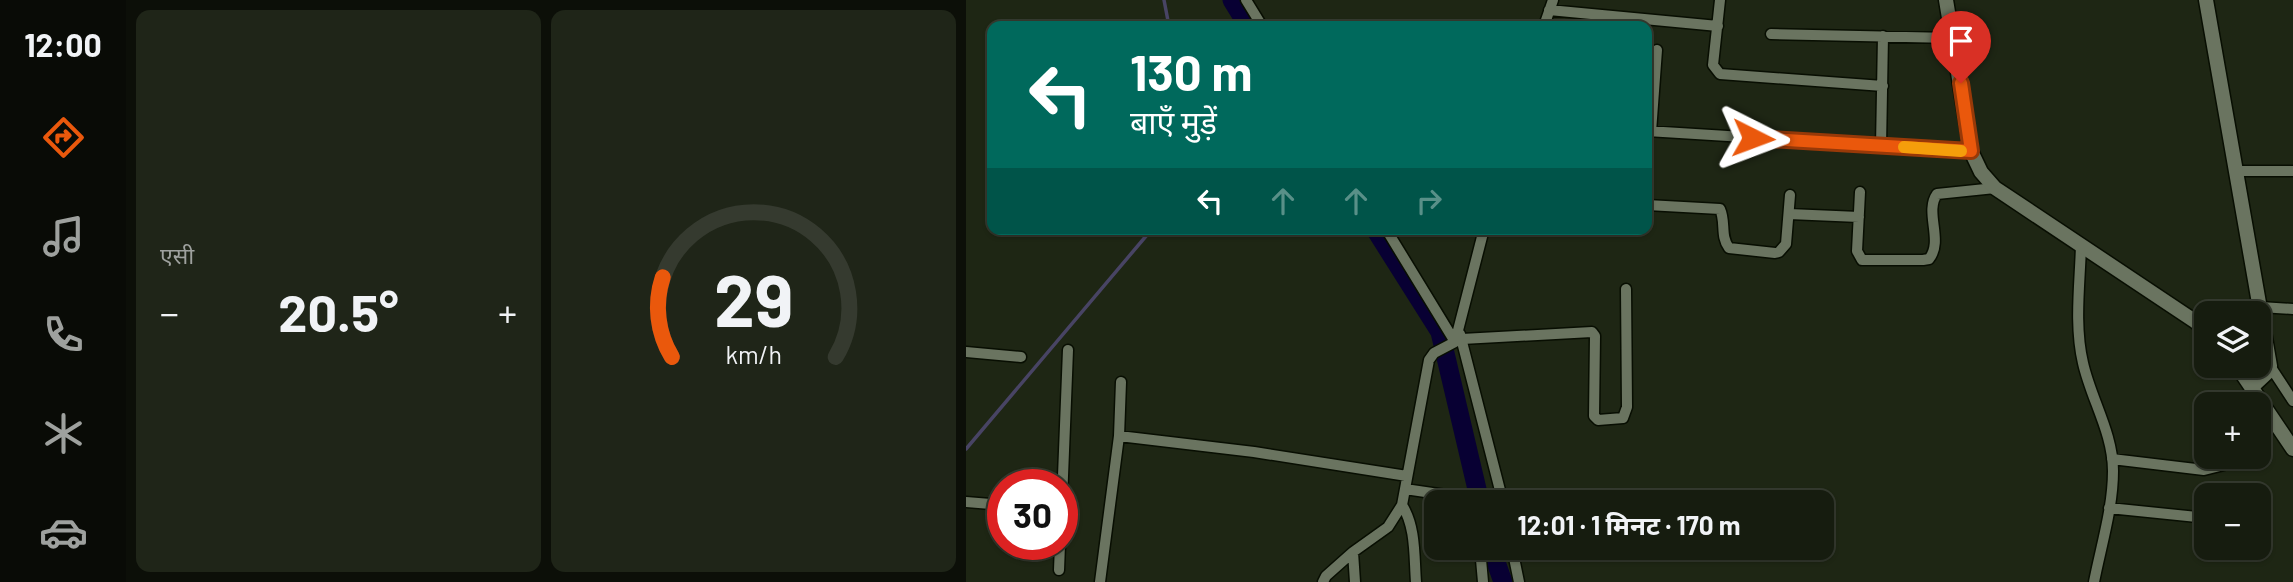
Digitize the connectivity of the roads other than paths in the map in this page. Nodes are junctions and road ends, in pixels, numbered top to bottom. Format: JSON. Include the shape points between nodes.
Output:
{"nodes":[{"id":1,"x":1246,"y":0,"type":"edge"},
{"id":2,"x":1720,"y":0,"type":"edge"},
{"id":3,"x":1946,"y":0,"type":"edge"},
{"id":4,"x":2206,"y":0,"type":"edge"},
{"id":5,"x":1551,"y":5,"type":"edge"},
{"id":6,"x":1259,"y":21,"type":"edge"},
{"id":7,"x":1718,"y":26,"type":"junction"},
{"id":8,"x":1771,"y":34,"type":"dead end"},
{"id":9,"x":1883,"y":36,"type":"junction"},
{"id":10,"x":1952,"y":38,"type":"junction"},
{"id":11,"x":1657,"y":50,"type":"dead end"},
{"id":12,"x":1883,"y":86,"type":"junction"},
{"id":13,"x":1652,"y":101,"type":"edge"},
{"id":14,"x":1652,"y":132,"type":"edge"},
{"id":15,"x":1881,"y":146,"type":"junction"},
{"id":16,"x":1971,"y":151,"type":"junction"},
{"id":17,"x":2236,"y":171,"type":"junction"},
{"id":18,"x":2293,"y":171,"type":"edge"},
{"id":19,"x":1995,"y":188,"type":"junction"},
{"id":20,"x":1860,"y":191,"type":"dead end"},
{"id":21,"x":1790,"y":195,"type":"dead end"},
{"id":22,"x":1652,"y":205,"type":"edge"},
{"id":23,"x":1789,"y":214,"type":"junction"},
{"id":24,"x":1859,"y":217,"type":"junction"},
{"id":25,"x":1390,"y":235,"type":"edge"},
{"id":26,"x":1482,"y":235,"type":"edge"},
{"id":27,"x":2081,"y":245,"type":"junction"},
{"id":28,"x":1626,"y":289,"type":"dead end"},
{"id":29,"x":2259,"y":301,"type":"edge"},
{"id":30,"x":2271,"y":308,"type":"edge"},
{"id":31,"x":2293,"y":309,"type":"edge"},
{"id":32,"x":2194,"y":321,"type":"edge"},
{"id":33,"x":1453,"y":341,"type":"junction"},
{"id":34,"x":1068,"y":350,"type":"dead end"},
{"id":35,"x":966,"y":352,"type":"edge"},
{"id":36,"x":1021,"y":357,"type":"dead end"},
{"id":37,"x":2271,"y":368,"type":"edge"},
{"id":38,"x":2246,"y":378,"type":"edge"},
{"id":39,"x":2262,"y":378,"type":"edge"},
{"id":40,"x":1121,"y":382,"type":"dead end"},
{"id":41,"x":2252,"y":387,"type":"junction"},
{"id":42,"x":2293,"y":401,"type":"edge"},
{"id":43,"x":1119,"y":436,"type":"junction"},
{"id":44,"x":2293,"y":449,"type":"edge"},
{"id":45,"x":2112,"y":459,"type":"junction"},
{"id":46,"x":1063,"y":469,"type":"edge"},
{"id":47,"x":2194,"y":469,"type":"edge"},
{"id":48,"x":1407,"y":476,"type":"junction"},
{"id":49,"x":1405,"y":489,"type":"junction"},
{"id":50,"x":1499,"y":490,"type":"edge"},
{"id":51,"x":1424,"y":492,"type":"edge"},
{"id":52,"x":966,"y":502,"type":"edge"},
{"id":53,"x":987,"y":504,"type":"edge"},
{"id":54,"x":1402,"y":505,"type":"junction"},
{"id":55,"x":2109,"y":508,"type":"junction"},
{"id":56,"x":2194,"y":517,"type":"edge"},
{"id":57,"x":1353,"y":552,"type":"junction"},
{"id":58,"x":1059,"y":560,"type":"edge"},
{"id":59,"x":1481,"y":560,"type":"edge"},
{"id":60,"x":1514,"y":560,"type":"edge"},
{"id":61,"x":1059,"y":570,"type":"dead end"},
{"id":62,"x":1100,"y":582,"type":"edge"},
{"id":63,"x":1323,"y":582,"type":"edge"},
{"id":64,"x":1355,"y":582,"type":"edge"},
{"id":65,"x":1416,"y":582,"type":"edge"},
{"id":66,"x":1483,"y":582,"type":"edge"},
{"id":67,"x":1519,"y":582,"type":"edge"},
{"id":68,"x":2094,"y":582,"type":"edge"}],
"edges":[{"from":1,"to":6,"type":"street"},
{"from":2,"to":7,"type":"street"},
{"from":3,"to":10,"type":"main road"},
{"from":4,"to":17,"type":"main road"},
{"from":5,"to":7,"type":"street"},
{"from":7,"to":12,"type":"street","via":[[1713,65],[1720,74]]},
{"from":8,"to":9,"type":"street"},
{"from":9,"to":10,"type":"street"},
{"from":9,"to":12,"type":"street"},
{"from":10,"to":16,"type":"main road"},
{"from":11,"to":13,"type":"street"},
{"from":12,"to":15,"type":"street"},
{"from":14,"to":15,"type":"street"},
{"from":15,"to":16,"type":"street"},
{"from":16,"to":19,"type":"main road","via":[[1981,173]]},
{"from":17,"to":18,"type":"street"},
{"from":17,"to":29,"type":"main road"},
{"from":19,"to":24,"type":"street","via":[[1937,194],[1933,203],[1934,250],[1923,260],[1862,260],[1857,251]]},
{"from":19,"to":27,"type":"main road"},
{"from":20,"to":24,"type":"street"},
{"from":21,"to":23,"type":"street"},
{"from":22,"to":23,"type":"street","via":[[1720,209],[1729,248],[1775,253],[1786,244]]},
{"from":23,"to":24,"type":"street"},
{"from":25,"to":33,"type":"street"},
{"from":26,"to":33,"type":"street"},
{"from":27,"to":32,"type":"main road"},
{"from":27,"to":45,"type":"street","via":[[2082,359]]},
{"from":28,"to":33,"type":"street","via":[[1627,407],[1619,420],[1594,416],[1592,332]]},
{"from":30,"to":31,"type":"street"},
{"from":33,"to":48,"type":"street","via":[[1429,360]]},
{"from":33,"to":50,"type":"street"},
{"from":34,"to":46,"type":"street"},
{"from":35,"to":36,"type":"street"},
{"from":37,"to":42,"type":"street"},
{"from":38,"to":41,"type":"main road"},
{"from":39,"to":41,"type":"main road"},
{"from":40,"to":43,"type":"street"},
{"from":41,"to":44,"type":"main road"},
{"from":43,"to":48,"type":"street"},
{"from":43,"to":62,"type":"street"},
{"from":45,"to":47,"type":"street"},
{"from":45,"to":55,"type":"street"},
{"from":48,"to":49,"type":"street"},
{"from":49,"to":51,"type":"street"},
{"from":49,"to":54,"type":"street"},
{"from":52,"to":53,"type":"street"},
{"from":54,"to":57,"type":"street","via":[[1388,527]]},
{"from":54,"to":65,"type":"street","via":[[1413,537]]},
{"from":55,"to":56,"type":"street"},
{"from":55,"to":68,"type":"street"},
{"from":57,"to":63,"type":"street"},
{"from":57,"to":64,"type":"street"},
{"from":58,"to":61,"type":"street"},
{"from":59,"to":66,"type":"street"},
{"from":60,"to":67,"type":"street"}]}
